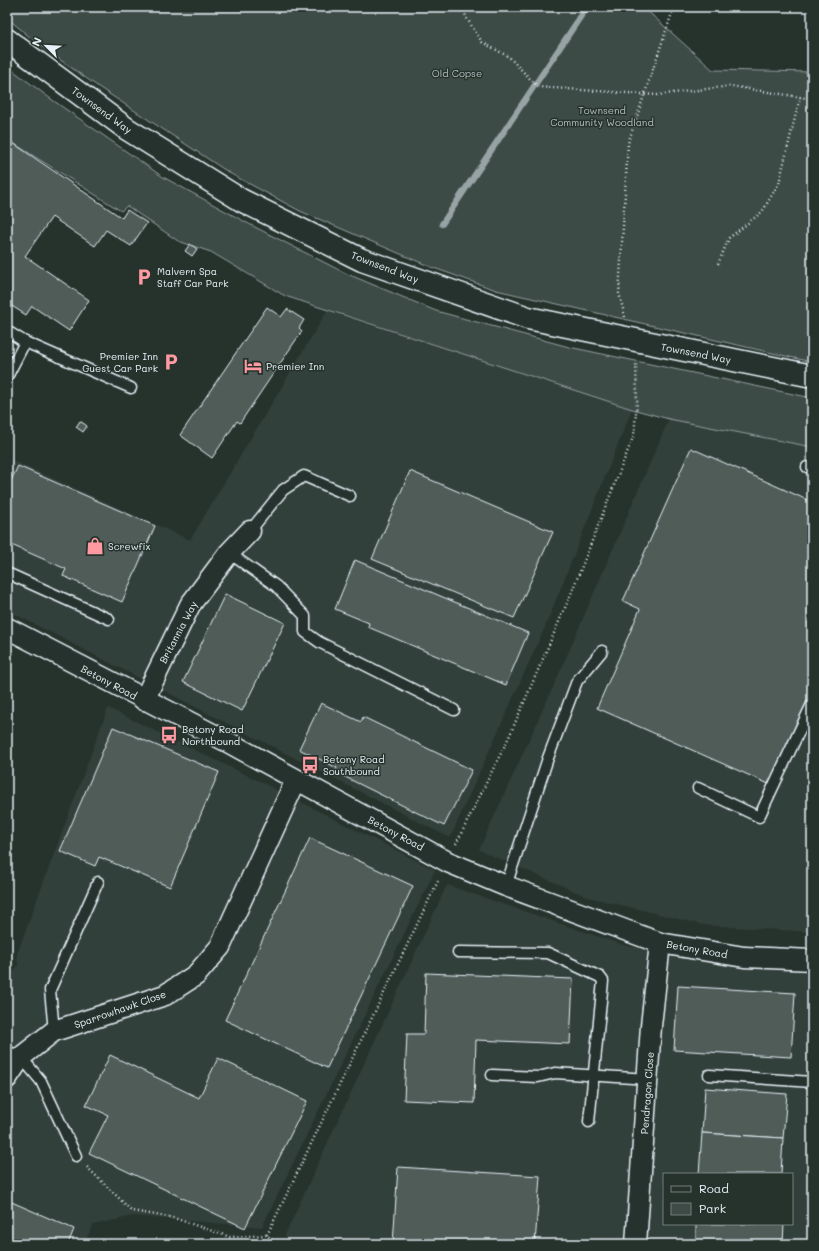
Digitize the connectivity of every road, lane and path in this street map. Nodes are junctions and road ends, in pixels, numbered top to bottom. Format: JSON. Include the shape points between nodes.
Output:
{"nodes":[{"id":1,"x":463,"y":7,"type":"edge"},
{"id":2,"x":674,"y":7,"type":"edge"},
{"id":3,"x":7,"y":40,"type":"edge"},
{"id":4,"x":645,"y":94,"type":"junction"},
{"id":5,"x":800,"y":97,"type":"junction"},
{"id":6,"x":812,"y":99,"type":"edge"},
{"id":7,"x":718,"y":264,"type":"dead end"},
{"id":8,"x":7,"y":331,"type":"edge"},
{"id":9,"x":630,"y":340,"type":"junction"},
{"id":10,"x":25,"y":342,"type":"junction"},
{"id":11,"x":812,"y":376,"type":"edge"},
{"id":12,"x":7,"y":377,"type":"edge"},
{"id":13,"x":131,"y":388,"type":"dead end"},
{"id":14,"x":350,"y":496,"type":"dead end"},
{"id":15,"x":250,"y":530,"type":"joint"},
{"id":16,"x":229,"y":553,"type":"junction"},
{"id":17,"x":7,"y":573,"type":"edge"},
{"id":18,"x":109,"y":619,"type":"dead end"},
{"id":19,"x":7,"y":628,"type":"edge"},
{"id":20,"x":602,"y":651,"type":"dead end"},
{"id":21,"x":144,"y":700,"type":"junction"},
{"id":22,"x":812,"y":704,"type":"edge"},
{"id":23,"x":454,"y":710,"type":"dead end"},
{"id":24,"x":296,"y":780,"type":"junction"},
{"id":25,"x":698,"y":788,"type":"dead end"},
{"id":26,"x":448,"y":862,"type":"junction"},
{"id":27,"x":98,"y":882,"type":"dead end"},
{"id":28,"x":506,"y":886,"type":"junction"},
{"id":29,"x":660,"y":943,"type":"junction"},
{"id":30,"x":458,"y":952,"type":"dead end"},
{"id":31,"x":812,"y":960,"type":"edge"},
{"id":32,"x":54,"y":1031,"type":"junction"},
{"id":33,"x":14,"y":1054,"type":"edge"},
{"id":34,"x":492,"y":1075,"type":"dead end"},
{"id":35,"x":594,"y":1075,"type":"junction"},
{"id":36,"x":709,"y":1075,"type":"dead end"},
{"id":37,"x":7,"y":1078,"type":"edge"},
{"id":38,"x":648,"y":1079,"type":"junction"},
{"id":39,"x":812,"y":1082,"type":"edge"},
{"id":40,"x":589,"y":1122,"type":"dead end"},
{"id":41,"x":76,"y":1156,"type":"joint"},
{"id":42,"x":267,"y":1235,"type":"junction"},
{"id":43,"x":276,"y":1244,"type":"edge"},
{"id":44,"x":636,"y":1244,"type":"edge"}],
"edges":[{"from":1,"to":4,"type":"path","via":[[466,17],[482,42],[509,57],[538,87]]},
{"from":2,"to":4,"type":"path"},
{"from":3,"to":9,"type":"main road","name":"Townsend Way","via":[[127,129],[241,200],[362,260],[528,318]]},
{"from":4,"to":5,"type":"path","via":[[656,95],[731,86]]},
{"from":4,"to":9,"type":"path","via":[[628,143],[619,292]]},
{"from":5,"to":6,"type":"path"},
{"from":5,"to":7,"type":"path","via":[[779,183],[762,212],[729,238]]},
{"from":8,"to":10,"type":"lane"},
{"from":9,"to":11,"type":"main road","name":"Townsend Way"},
{"from":9,"to":26,"type":"path","via":[[636,357],[637,402],[634,435],[568,601],[508,737]]},
{"from":10,"to":12,"type":"lane"},
{"from":10,"to":13,"type":"lane"},
{"from":14,"to":15,"type":"lane","via":[[304,476],[283,490]]},
{"from":15,"to":16,"type":"street","name":"Britannia Way"},
{"from":16,"to":21,"type":"street","name":"Britannia Way","via":[[190,605]]},
{"from":16,"to":23,"type":"lane","via":[[276,586],[305,616],[305,632]]},
{"from":17,"to":18,"type":"lane"},
{"from":19,"to":21,"type":"street","name":"Betony Road"},
{"from":20,"to":28,"type":"lane","via":[[577,681],[548,758]]},
{"from":21,"to":24,"type":"street","name":"Betony Road"},
{"from":22,"to":25,"type":"lane","via":[[759,817]]},
{"from":24,"to":26,"type":"street","name":"Betony Road"},
{"from":24,"to":32,"type":"street","name":"Sparrowhawk Close","via":[[220,947],[196,975],[165,995]]},
{"from":26,"to":28,"type":"street","name":"Betony Road"},
{"from":26,"to":42,"type":"path"},
{"from":27,"to":32,"type":"lane","via":[[50,990]]},
{"from":28,"to":29,"type":"street","name":"Betony Road"},
{"from":29,"to":31,"type":"street","name":"Betony Road","via":[[744,957]]},
{"from":29,"to":38,"type":"street","name":"Pendragon Close","via":[[650,1026]]},
{"from":30,"to":35,"type":"lane","via":[[548,953],[600,977],[603,981]]},
{"from":32,"to":33,"type":"street","name":"Sparrowhawk Close"},
{"from":33,"to":37,"type":"street","name":"Sparrowhawk Close"},
{"from":33,"to":41,"type":"lane","via":[[41,1081]]},
{"from":34,"to":35,"type":"lane"},
{"from":35,"to":38,"type":"lane"},
{"from":35,"to":40,"type":"lane"},
{"from":36,"to":39,"type":"lane"},
{"from":38,"to":44,"type":"street","name":"Pendragon Close"},
{"from":41,"to":42,"type":"path","via":[[132,1211],[174,1218],[230,1237]]},
{"from":42,"to":43,"type":"path"}]}
